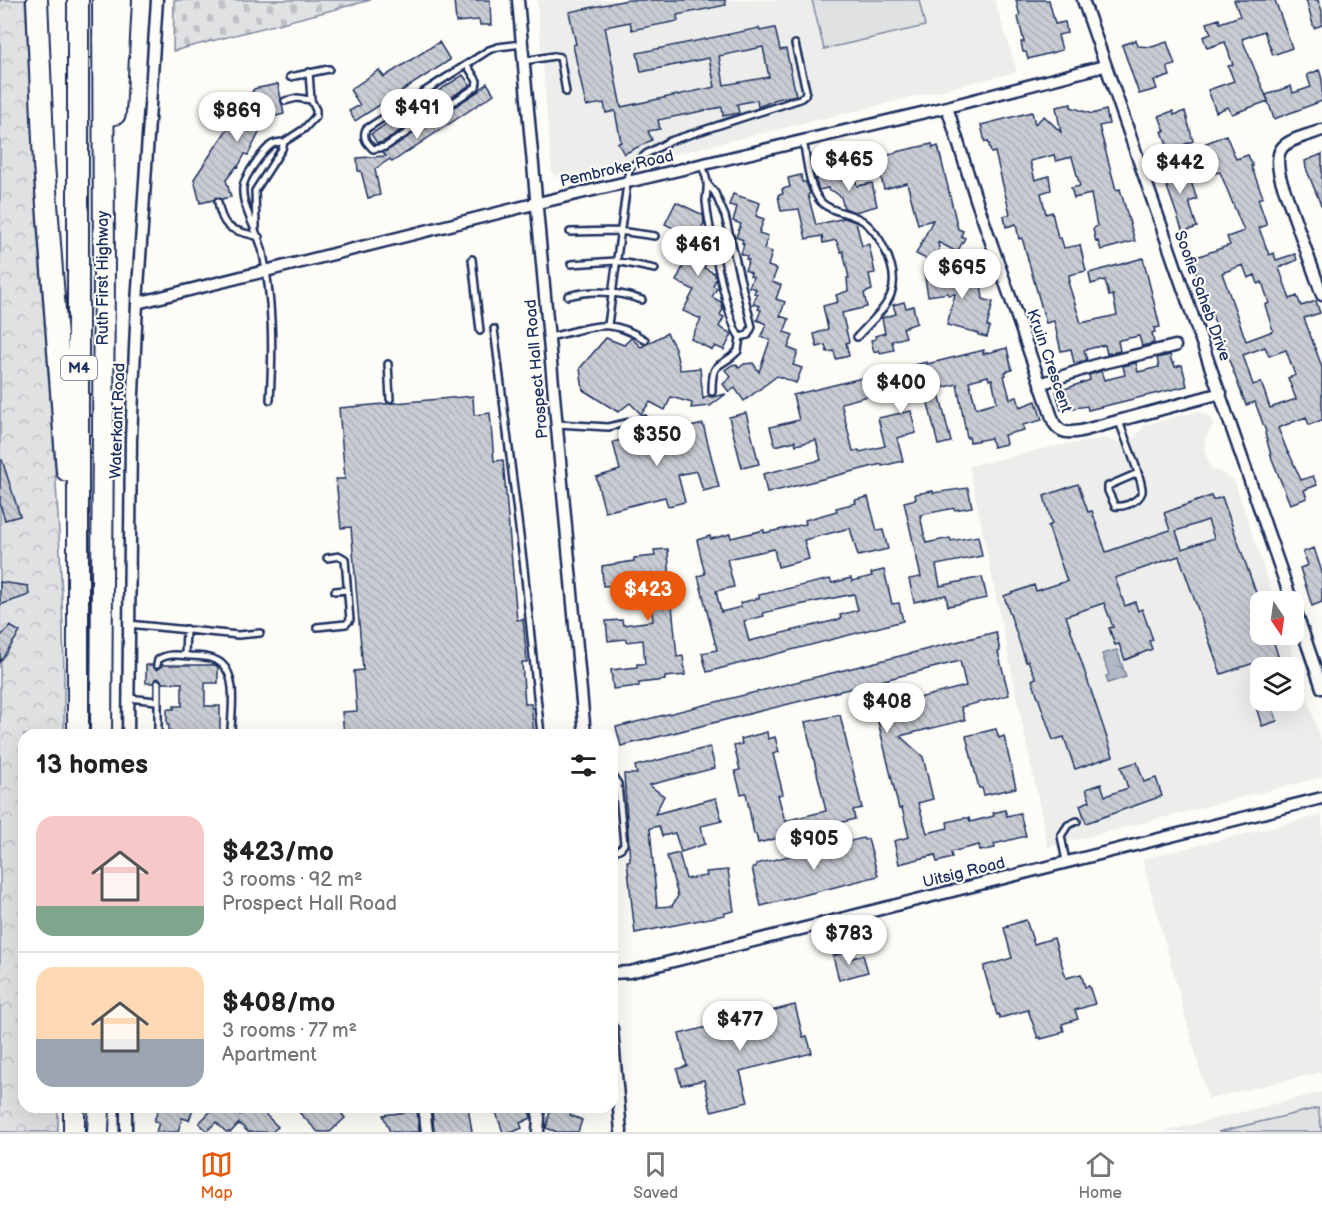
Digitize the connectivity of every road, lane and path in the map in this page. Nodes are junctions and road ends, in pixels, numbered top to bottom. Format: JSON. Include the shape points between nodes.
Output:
{"nodes":[{"id":1,"x":37,"y":0,"type":"edge"},
{"id":2,"x":78,"y":0,"type":"edge"},
{"id":3,"x":103,"y":0,"type":"edge"},
{"id":4,"x":121,"y":0,"type":"edge"},
{"id":5,"x":157,"y":0,"type":"edge"},
{"id":6,"x":518,"y":0,"type":"edge"},
{"id":7,"x":1083,"y":0,"type":"edge"},
{"id":8,"x":522,"y":44,"type":"junction"},
{"id":9,"x":795,"y":44,"type":"dead end"},
{"id":10,"x":524,"y":60,"type":"junction"},
{"id":11,"x":467,"y":65,"type":"junction"},
{"id":12,"x":1104,"y":66,"type":"junction"},
{"id":13,"x":328,"y":69,"type":"dead end"},
{"id":14,"x":309,"y":72,"type":"junction"},
{"id":15,"x":290,"y":77,"type":"dead end"},
{"id":16,"x":566,"y":92,"type":"dead end"},
{"id":17,"x":311,"y":99,"type":"junction"},
{"id":18,"x":285,"y":101,"type":"dead end"},
{"id":19,"x":947,"y":107,"type":"junction"},
{"id":20,"x":1322,"y":130,"type":"edge"},
{"id":21,"x":803,"y":140,"type":"junction"},
{"id":22,"x":284,"y":142,"type":"junction"},
{"id":23,"x":258,"y":160,"type":"junction"},
{"id":24,"x":702,"y":164,"type":"junction"},
{"id":25,"x":270,"y":168,"type":"junction"},
{"id":26,"x":626,"y":182,"type":"junction"},
{"id":27,"x":707,"y":183,"type":"junction"},
{"id":28,"x":218,"y":202,"type":"dead end"},
{"id":29,"x":538,"y":203,"type":"junction"},
{"id":30,"x":256,"y":227,"type":"junction"},
{"id":31,"x":619,"y":231,"type":"junction"},
{"id":32,"x":570,"y":232,"type":"dead end"},
{"id":33,"x":655,"y":236,"type":"dead end"},
{"id":34,"x":259,"y":237,"type":"junction"},
{"id":35,"x":472,"y":259,"type":"dead end"},
{"id":36,"x":616,"y":261,"type":"junction"},
{"id":37,"x":571,"y":264,"type":"dead end"},
{"id":38,"x":655,"y":269,"type":"dead end"},
{"id":39,"x":104,"y":271,"type":"junction"},
{"id":40,"x":266,"y":271,"type":"junction"},
{"id":41,"x":612,"y":292,"type":"junction"},
{"id":42,"x":1322,"y":294,"type":"edge"},
{"id":43,"x":568,"y":296,"type":"dead end"},
{"id":44,"x":642,"y":300,"type":"dead end"},
{"id":45,"x":137,"y":303,"type":"junction"},
{"id":46,"x":608,"y":324,"type":"junction"},
{"id":47,"x":494,"y":329,"type":"dead end"},
{"id":48,"x":480,"y":331,"type":"dead end"},
{"id":49,"x":549,"y":337,"type":"junction"},
{"id":50,"x":740,"y":337,"type":"junction"},
{"id":51,"x":857,"y":337,"type":"dead end"},
{"id":52,"x":645,"y":340,"type":"dead end"},
{"id":53,"x":1175,"y":346,"type":"dead end"},
{"id":54,"x":388,"y":364,"type":"dead end"},
{"id":55,"x":1040,"y":384,"type":"junction"},
{"id":56,"x":712,"y":392,"type":"dead end"},
{"id":57,"x":1221,"y":393,"type":"junction"},
{"id":58,"x":390,"y":399,"type":"dead end"},
{"id":59,"x":270,"y":400,"type":"dead end"},
{"id":60,"x":644,"y":419,"type":"dead end"},
{"id":61,"x":1119,"y":421,"type":"junction"},
{"id":62,"x":557,"y":424,"type":"junction"},
{"id":63,"x":1138,"y":473,"type":"junction"},
{"id":64,"x":327,"y":558,"type":"dead end"},
{"id":65,"x":347,"y":590,"type":"junction"},
{"id":66,"x":335,"y":591,"type":"dead end"},
{"id":67,"x":1289,"y":591,"type":"edge"},
{"id":68,"x":79,"y":617,"type":"junction"},
{"id":69,"x":128,"y":624,"type":"junction"},
{"id":70,"x":318,"y":627,"type":"dead end"},
{"id":71,"x":186,"y":629,"type":"junction"},
{"id":72,"x":260,"y":633,"type":"dead end"},
{"id":73,"x":1304,"y":635,"type":"edge"},
{"id":74,"x":185,"y":655,"type":"junction"},
{"id":75,"x":157,"y":665,"type":"dead end"},
{"id":76,"x":158,"y":683,"type":"dead end"},
{"id":77,"x":1322,"y":688,"type":"edge"},
{"id":78,"x":128,"y":698,"type":"junction"},
{"id":79,"x":156,"y":701,"type":"junction"},
{"id":80,"x":78,"y":729,"type":"edge"},
{"id":81,"x":101,"y":729,"type":"edge"},
{"id":82,"x":128,"y":729,"type":"edge"},
{"id":83,"x":158,"y":729,"type":"edge"},
{"id":84,"x":231,"y":729,"type":"edge"},
{"id":85,"x":540,"y":729,"type":"edge"},
{"id":86,"x":584,"y":729,"type":"edge"},
{"id":87,"x":618,"y":784,"type":"edge"},
{"id":88,"x":1322,"y":798,"type":"edge"},
{"id":89,"x":1077,"y":821,"type":"dead end"},
{"id":90,"x":618,"y":850,"type":"edge"},
{"id":91,"x":1067,"y":863,"type":"junction"},
{"id":92,"x":618,"y":973,"type":"edge"},
{"id":93,"x":618,"y":1102,"type":"edge"},
{"id":94,"x":74,"y":1113,"type":"edge"},
{"id":95,"x":99,"y":1113,"type":"edge"},
{"id":96,"x":126,"y":1113,"type":"edge"},
{"id":97,"x":425,"y":1113,"type":"edge"},
{"id":98,"x":538,"y":1113,"type":"edge"},
{"id":99,"x":74,"y":1132,"type":"edge"},
{"id":100,"x":98,"y":1132,"type":"edge"},
{"id":101,"x":126,"y":1132,"type":"edge"},
{"id":102,"x":427,"y":1132,"type":"edge"},
{"id":103,"x":538,"y":1132,"type":"edge"},
{"id":104,"x":621,"y":1132,"type":"edge"}],
"edges":[{"from":1,"to":68,"type":"highway","via":[[44,164]]},
{"from":2,"to":68,"type":"highway","name":"Ruth First Highway","number":"M4"},
{"from":3,"to":39,"type":"highway","name":"Ruth First Highway","number":"M4"},
{"from":4,"to":39,"type":"highway"},
{"from":5,"to":45,"type":"street","name":"Waterkant Road"},
{"from":6,"to":8,"type":"street","name":"Prospect Hall Road"},
{"from":7,"to":12,"type":"street","name":"Soofie Saheb Drive"},
{"from":8,"to":10,"type":"street","name":"Prospect Hall Road"},
{"from":8,"to":11,"type":"lane","via":[[498,47]]},
{"from":9,"to":26,"type":"lane","via":[[805,96],[655,148],[632,165]]},
{"from":10,"to":16,"type":"lane","via":[[560,57]]},
{"from":10,"to":29,"type":"street","name":"Prospect Hall Road"},
{"from":11,"to":11,"type":"lane","via":[[366,129],[365,141],[373,149],[385,147],[476,87],[477,81]]},
{"from":12,"to":19,"type":"street","name":"Pembroke Road"},
{"from":12,"to":57,"type":"street","name":"Soofie Saheb Drive"},
{"from":13,"to":14,"type":"lane"},
{"from":14,"to":15,"type":"lane"},
{"from":14,"to":17,"type":"lane"},
{"from":17,"to":18,"type":"lane"},
{"from":17,"to":22,"type":"lane","via":[[316,116]]},
{"from":19,"to":21,"type":"street","name":"Pembroke Road"},
{"from":19,"to":55,"type":"street","name":"Kruin Crescent"},
{"from":20,"to":42,"type":"street","via":[[1286,143],[1277,162]]},
{"from":21,"to":24,"type":"street","name":"Pembroke Road"},
{"from":21,"to":51,"type":"lane","via":[[817,196],[830,208],[872,228],[894,275],[891,295]]},
{"from":22,"to":23,"type":"lane","via":[[271,145]]},
{"from":22,"to":25,"type":"lane"},
{"from":23,"to":25,"type":"lane"},
{"from":23,"to":30,"type":"lane","via":[[243,189],[248,213]]},
{"from":24,"to":26,"type":"street","name":"Pembroke Road"},
{"from":24,"to":27,"type":"lane"},
{"from":25,"to":30,"type":"lane","via":[[255,191]]},
{"from":26,"to":29,"type":"street","name":"Pembroke Road"},
{"from":26,"to":31,"type":"lane"},
{"from":27,"to":50,"type":"lane","via":[[706,203],[714,242],[732,323]]},
{"from":27,"to":50,"type":"lane","via":[[725,216],[752,327]]},
{"from":28,"to":34,"type":"lane","via":[[226,226]]},
{"from":29,"to":40,"type":"street","name":"Pembroke Road"},
{"from":29,"to":49,"type":"street","name":"Prospect Hall Road"},
{"from":30,"to":34,"type":"lane"},
{"from":31,"to":32,"type":"lane"},
{"from":31,"to":33,"type":"lane"},
{"from":31,"to":36,"type":"lane"},
{"from":34,"to":40,"type":"lane"},
{"from":35,"to":48,"type":"lane"},
{"from":36,"to":37,"type":"lane"},
{"from":36,"to":38,"type":"lane"},
{"from":36,"to":41,"type":"lane"},
{"from":39,"to":81,"type":"highway","name":"Ruth First Highway","number":"M4"},
{"from":40,"to":45,"type":"street","name":"Pembroke Road"},
{"from":40,"to":59,"type":"lane","via":[[273,350]]},
{"from":41,"to":43,"type":"lane"},
{"from":41,"to":44,"type":"lane"},
{"from":41,"to":46,"type":"lane"},
{"from":45,"to":69,"type":"street","name":"Waterkant Road"},
{"from":46,"to":49,"type":"lane"},
{"from":46,"to":52,"type":"lane","via":[[630,330]]},
{"from":47,"to":85,"type":"lane"},
{"from":49,"to":62,"type":"street","name":"Prospect Hall Road"},
{"from":50,"to":56,"type":"lane","via":[[738,351],[716,365]]},
{"from":53,"to":55,"type":"street","via":[[1099,364]]},
{"from":54,"to":58,"type":"lane"},
{"from":55,"to":61,"type":"street","name":"Kruin Crescent","via":[[1058,430],[1073,433]]},
{"from":57,"to":61,"type":"street","name":"Kruin Crescent"},
{"from":57,"to":67,"type":"street","name":"Soofie Saheb Drive"},
{"from":60,"to":62,"type":"lane","via":[[608,427]]},
{"from":61,"to":63,"type":"lane"},
{"from":62,"to":86,"type":"street","name":"Prospect Hall Road"},
{"from":63,"to":63,"type":"lane","via":[[1140,497],[1115,507],[1108,486]]},
{"from":64,"to":65,"type":"lane","via":[[340,556],[345,560]]},
{"from":65,"to":66,"type":"lane"},
{"from":65,"to":70,"type":"lane","via":[[348,623]]},
{"from":68,"to":80,"type":"highway","name":"Ruth First Highway","number":"M4"},
{"from":69,"to":71,"type":"lane"},
{"from":69,"to":78,"type":"street","name":"Waterkant Road"},
{"from":71,"to":72,"type":"lane","via":[[238,635]]},
{"from":71,"to":74,"type":"lane"},
{"from":73,"to":77,"type":"street","name":"Soofie Saheb Drive"},
{"from":74,"to":75,"type":"lane","via":[[162,657]]},
{"from":74,"to":84,"type":"lane","via":[[221,662],[229,673]]},
{"from":76,"to":79,"type":"lane"},
{"from":78,"to":79,"type":"lane"},
{"from":78,"to":82,"type":"street","name":"Waterkant Road"},
{"from":79,"to":83,"type":"lane"},
{"from":87,"to":90,"type":"lane","via":[[624,844]]},
{"from":88,"to":91,"type":"street","name":"Uitsig Road"},
{"from":89,"to":91,"type":"lane","via":[[1063,830]]},
{"from":91,"to":92,"type":"street","name":"Uitsig Road"},
{"from":93,"to":104,"type":"street"},
{"from":94,"to":99,"type":"highway"},
{"from":95,"to":100,"type":"highway"},
{"from":96,"to":101,"type":"street"},
{"from":97,"to":102,"type":"street"},
{"from":98,"to":103,"type":"street"}]}
